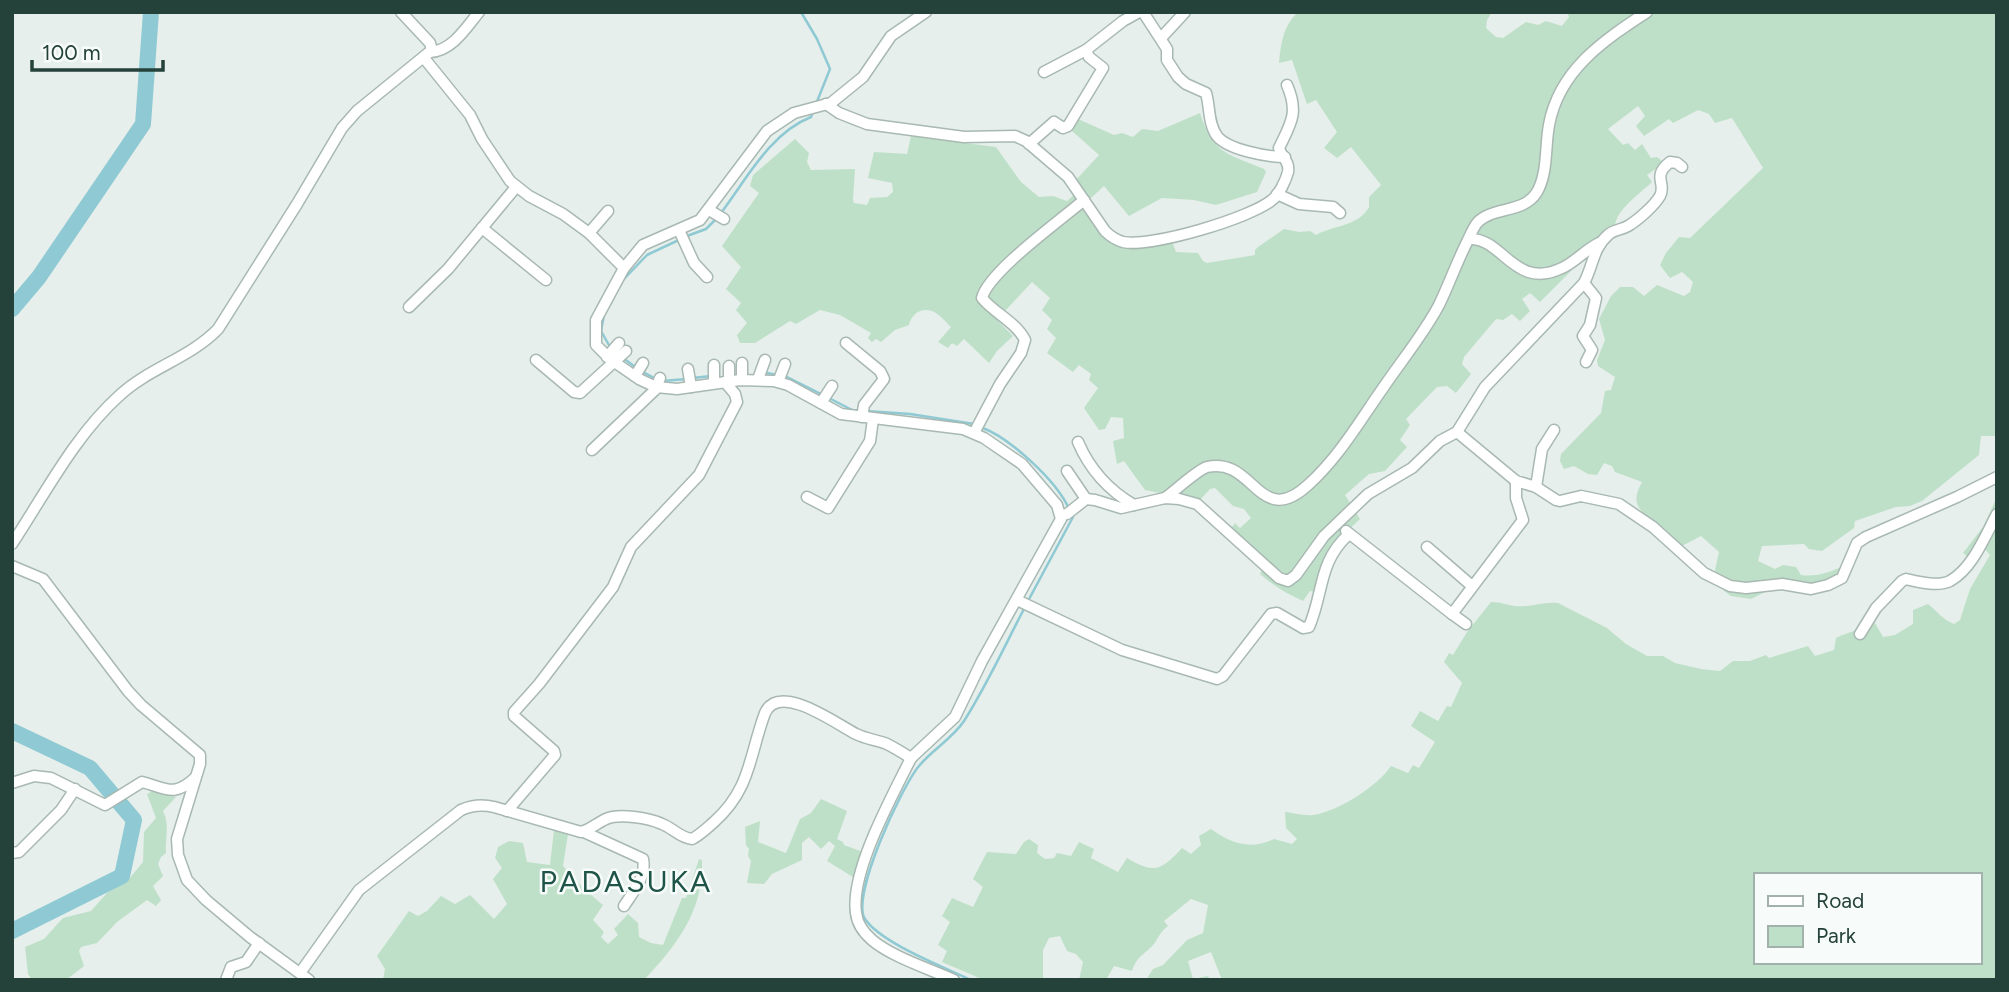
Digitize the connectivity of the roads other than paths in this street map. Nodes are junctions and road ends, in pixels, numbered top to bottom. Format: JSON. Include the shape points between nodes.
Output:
{"nodes":[{"id":1,"x":401,"y":12,"type":"edge"},
{"id":2,"x":479,"y":12,"type":"edge"},
{"id":3,"x":926,"y":12,"type":"edge"},
{"id":4,"x":1141,"y":12,"type":"edge"},
{"id":5,"x":1185,"y":12,"type":"edge"},
{"id":6,"x":1647,"y":12,"type":"edge"},
{"id":7,"x":1161,"y":38,"type":"junction"},
{"id":8,"x":1086,"y":50,"type":"junction"},
{"id":9,"x":427,"y":55,"type":"junction"},
{"id":10,"x":1044,"y":72,"type":"dead end"},
{"id":11,"x":1287,"y":85,"type":"dead end"},
{"id":12,"x":823,"y":104,"type":"junction"},
{"id":13,"x":1029,"y":144,"type":"junction"},
{"id":14,"x":1285,"y":157,"type":"junction"},
{"id":15,"x":1682,"y":167,"type":"dead end"},
{"id":16,"x":516,"y":187,"type":"junction"},
{"id":17,"x":1277,"y":194,"type":"junction"},
{"id":18,"x":1084,"y":200,"type":"junction"},
{"id":19,"x":608,"y":211,"type":"dead end"},
{"id":20,"x":1340,"y":213,"type":"dead end"},
{"id":21,"x":482,"y":228,"type":"junction"},
{"id":22,"x":589,"y":233,"type":"junction"},
{"id":23,"x":681,"y":236,"type":"junction"},
{"id":24,"x":1469,"y":239,"type":"junction"},
{"id":25,"x":1601,"y":242,"type":"junction"},
{"id":26,"x":624,"y":268,"type":"junction"},
{"id":27,"x":707,"y":277,"type":"dead end"},
{"id":28,"x":546,"y":280,"type":"dead end"},
{"id":29,"x":1584,"y":283,"type":"junction"},
{"id":30,"x":409,"y":307,"type":"dead end"},
{"id":31,"x":846,"y":343,"type":"dead end"},
{"id":32,"x":617,"y":353,"type":"junction"},
{"id":33,"x":536,"y":360,"type":"dead end"},
{"id":34,"x":1586,"y":362,"type":"dead end"},
{"id":35,"x":722,"y":374,"type":"junction"},
{"id":36,"x":658,"y":383,"type":"junction"},
{"id":37,"x":866,"y":413,"type":"junction"},
{"id":38,"x":977,"y":427,"type":"junction"},
{"id":39,"x":1554,"y":430,"type":"dead end"},
{"id":40,"x":1457,"y":432,"type":"junction"},
{"id":41,"x":1078,"y":442,"type":"dead end"},
{"id":42,"x":592,"y":450,"type":"dead end"},
{"id":43,"x":1068,"y":471,"type":"dead end"},
{"id":44,"x":1997,"y":477,"type":"edge"},
{"id":45,"x":1516,"y":481,"type":"junction"},
{"id":46,"x":1536,"y":487,"type":"junction"},
{"id":47,"x":807,"y":497,"type":"dead end"},
{"id":48,"x":1165,"y":498,"type":"junction"},
{"id":49,"x":1086,"y":499,"type":"junction"},
{"id":50,"x":1134,"y":505,"type":"junction"},
{"id":51,"x":1068,"y":512,"type":"junction"},
{"id":52,"x":1997,"y":514,"type":"edge"},
{"id":53,"x":1339,"y":524,"type":"junction"},
{"id":54,"x":1349,"y":534,"type":"junction"},
{"id":55,"x":12,"y":544,"type":"edge"},
{"id":56,"x":1427,"y":547,"type":"dead end"},
{"id":57,"x":12,"y":566,"type":"edge"},
{"id":58,"x":1472,"y":586,"type":"junction"},
{"id":59,"x":1018,"y":600,"type":"junction"},
{"id":60,"x":1452,"y":614,"type":"junction"},
{"id":61,"x":1466,"y":624,"type":"dead end"},
{"id":62,"x":1860,"y":634,"type":"dead end"},
{"id":63,"x":911,"y":758,"type":"junction"},
{"id":64,"x":195,"y":778,"type":"junction"},
{"id":65,"x":12,"y":783,"type":"edge"},
{"id":66,"x":75,"y":789,"type":"junction"},
{"id":67,"x":507,"y":811,"type":"junction"},
{"id":68,"x":584,"y":832,"type":"junction"},
{"id":69,"x":12,"y":853,"type":"edge"},
{"id":70,"x":624,"y":906,"type":"dead end"},
{"id":71,"x":258,"y":943,"type":"junction"},
{"id":72,"x":304,"y":976,"type":"edge"},
{"id":73,"x":226,"y":980,"type":"edge"},
{"id":74,"x":954,"y":980,"type":"edge"}],
"edges":[{"from":1,"to":9,"type":"street","via":[[430,43]]},
{"from":2,"to":9,"type":"street","via":[[451,43]]},
{"from":3,"to":12,"type":"street","via":[[891,36],[863,77]]},
{"from":4,"to":7,"type":"street"},
{"from":4,"to":8,"type":"street"},
{"from":5,"to":7,"type":"street"},
{"from":6,"to":24,"type":"street","via":[[1584,57],[1569,78],[1549,122],[1541,184],[1535,195],[1516,208],[1478,222]]},
{"from":7,"to":14,"type":"street","via":[[1178,77],[1206,93],[1217,136],[1230,145]]},
{"from":8,"to":10,"type":"street"},
{"from":8,"to":13,"type":"street","via":[[1103,68],[1065,128],[1054,122]]},
{"from":9,"to":16,"type":"street"},
{"from":9,"to":55,"type":"street","via":[[356,111],[342,128],[218,329],[205,342],[118,396],[84,434]]},
{"from":11,"to":14,"type":"street","via":[[1294,109],[1279,148]]},
{"from":12,"to":13,"type":"street","via":[[867,124],[964,137],[1015,136]]},
{"from":12,"to":23,"type":"street","via":[[767,131],[740,164],[717,215],[693,224]]},
{"from":13,"to":18,"type":"street","via":[[1068,177]]},
{"from":14,"to":17,"type":"street","via":[[1288,173]]},
{"from":15,"to":25,"type":"street","via":[[1670,162],[1663,168],[1661,194],[1627,226]]},
{"from":16,"to":21,"type":"street"},
{"from":16,"to":22,"type":"street"},
{"from":17,"to":18,"type":"street","via":[[1256,210],[1219,224],[1163,239],[1125,243],[1105,231]]},
{"from":17,"to":20,"type":"street","via":[[1299,204],[1333,207]]},
{"from":18,"to":38,"type":"street","via":[[994,276],[982,294],[1025,340]]},
{"from":19,"to":22,"type":"street"},
{"from":21,"to":28,"type":"street"},
{"from":21,"to":30,"type":"street"},
{"from":22,"to":26,"type":"street"},
{"from":23,"to":26,"type":"street","via":[[643,245]]},
{"from":23,"to":27,"type":"street"},
{"from":24,"to":25,"type":"street","via":[[1477,239],[1506,260],[1541,275],[1564,268]]},
{"from":24,"to":48,"type":"street","via":[[1426,328],[1329,464],[1306,487],[1288,500],[1276,500],[1235,471],[1204,467]]},
{"from":25,"to":29,"type":"street"},
{"from":26,"to":32,"type":"street","via":[[596,345]]},
{"from":29,"to":34,"type":"street","via":[[1596,298],[1583,336],[1592,350]]},
{"from":29,"to":40,"type":"street","via":[[1494,377]]},
{"from":31,"to":37,"type":"street","via":[[883,377]]},
{"from":32,"to":33,"type":"street","via":[[580,393]]},
{"from":32,"to":36,"type":"street"},
{"from":35,"to":36,"type":"street","via":[[690,378],[677,389]]},
{"from":35,"to":37,"type":"street","via":[[743,370],[782,373],[826,394],[841,414]]},
{"from":35,"to":67,"type":"street","via":[[737,402],[699,475],[631,547],[613,587],[514,712],[555,755]]},
{"from":36,"to":42,"type":"street"},
{"from":37,"to":38,"type":"street"},
{"from":37,"to":47,"type":"street","via":[[870,441],[828,508]]},
{"from":38,"to":51,"type":"street","via":[[1022,464]]},
{"from":39,"to":46,"type":"street","via":[[1542,449]]},
{"from":40,"to":45,"type":"street"},
{"from":40,"to":53,"type":"street","via":[[1440,441],[1412,468],[1367,494]]},
{"from":41,"to":50,"type":"street","via":[[1100,478]]},
{"from":43,"to":49,"type":"street"},
{"from":44,"to":46,"type":"street","via":[[1866,537],[1857,543],[1842,578],[1811,589],[1782,584],[1730,586],[1704,573],[1653,527],[1619,504],[1581,496],[1560,501]]},
{"from":45,"to":46,"type":"street"},
{"from":45,"to":58,"type":"street","via":[[1523,520]]},
{"from":48,"to":50,"type":"street"},
{"from":48,"to":53,"type":"street","via":[[1197,504],[1284,581],[1296,575]]},
{"from":49,"to":50,"type":"street","via":[[1121,508]]},
{"from":49,"to":51,"type":"street"},
{"from":51,"to":59,"type":"street"},
{"from":52,"to":62,"type":"street","via":[[1970,562],[1949,582],[1902,580]]},
{"from":53,"to":54,"type":"street"},
{"from":54,"to":59,"type":"street","via":[[1329,558],[1309,627],[1271,614],[1217,679],[1122,650]]},
{"from":54,"to":60,"type":"street"},
{"from":56,"to":58,"type":"street"},
{"from":57,"to":64,"type":"street","via":[[43,579],[128,691],[200,755]]},
{"from":58,"to":60,"type":"street"},
{"from":59,"to":63,"type":"street","via":[[955,717]]},
{"from":60,"to":61,"type":"street"},
{"from":63,"to":68,"type":"street","via":[[853,733],[811,708],[773,703],[765,713],[737,797],[696,838],[683,837],[659,822],[616,816]]},
{"from":63,"to":74,"type":"street","via":[[872,840],[856,891],[858,923],[873,941]]},
{"from":64,"to":66,"type":"street","via":[[176,791],[142,782],[104,805]]},
{"from":64,"to":71,"type":"street","via":[[177,839],[184,874],[192,887]]},
{"from":65,"to":66,"type":"street","via":[[42,776]]},
{"from":66,"to":69,"type":"street","via":[[61,810],[19,852]]},
{"from":67,"to":68,"type":"street"},
{"from":67,"to":72,"type":"street","via":[[486,805],[461,810],[373,878],[348,904]]},
{"from":68,"to":70,"type":"street","via":[[643,859],[641,881]]},
{"from":71,"to":72,"type":"street"},
{"from":71,"to":73,"type":"street","via":[[246,962],[231,967]]}]}
